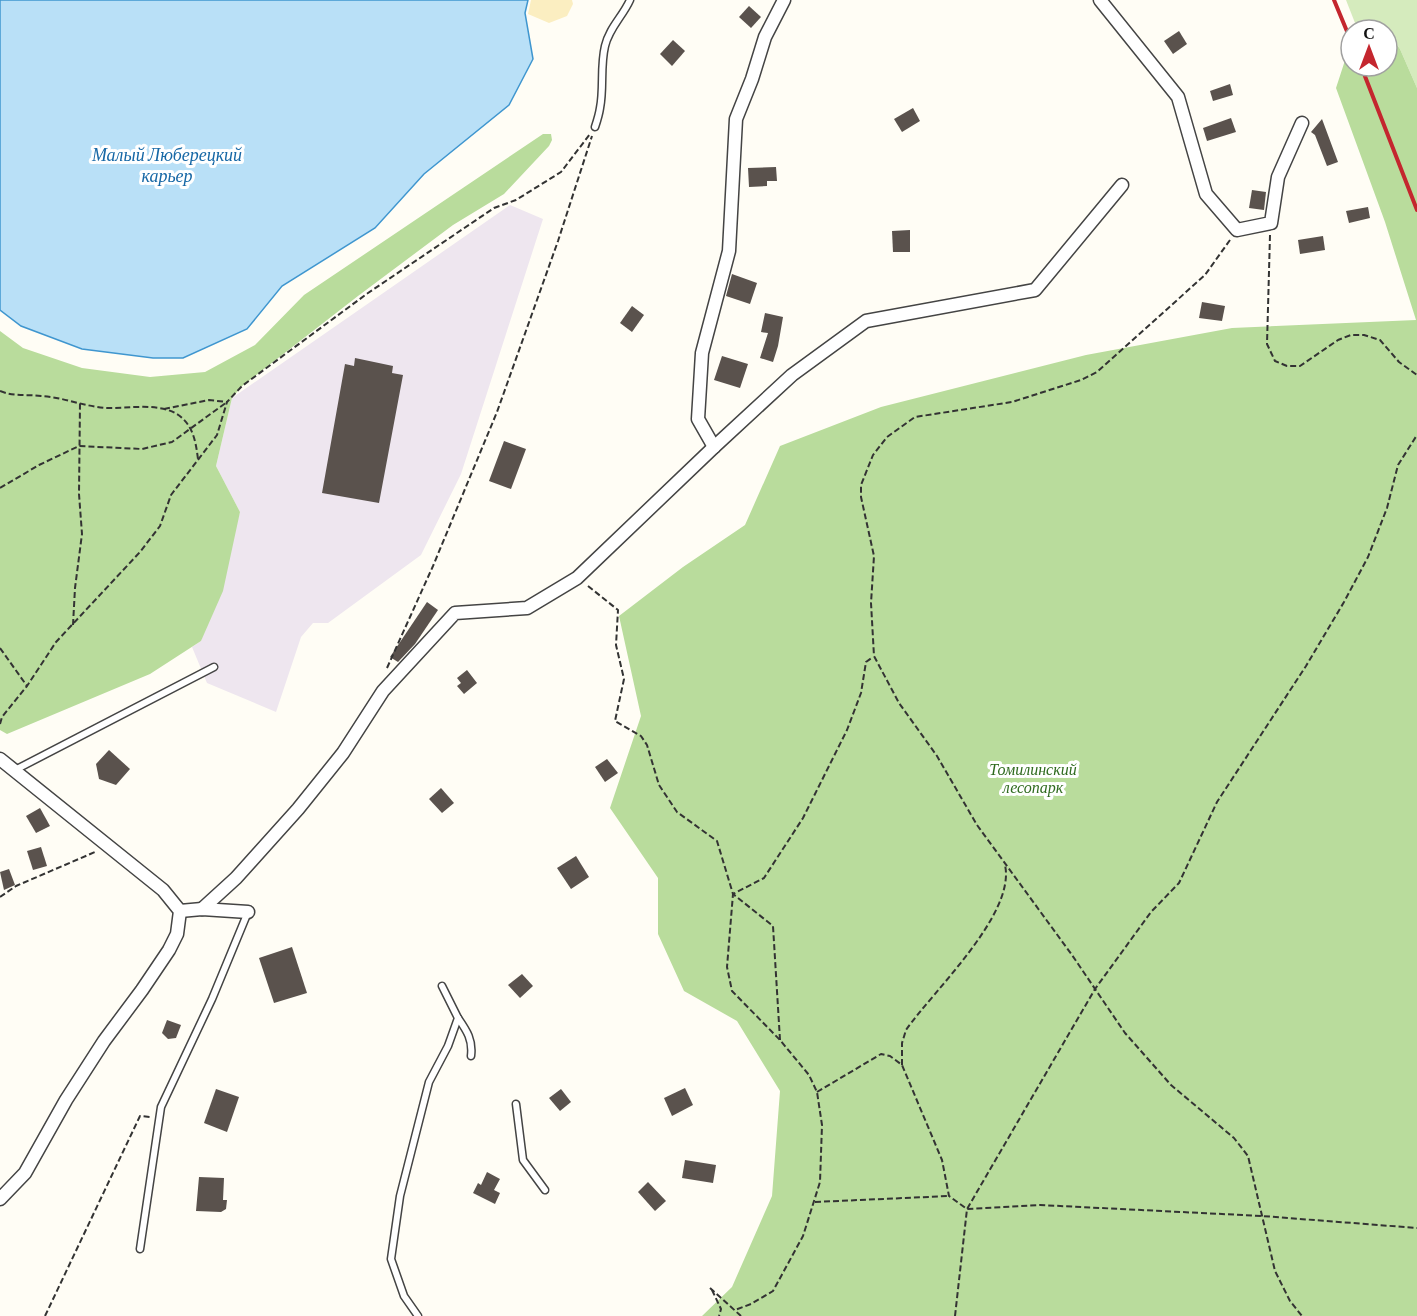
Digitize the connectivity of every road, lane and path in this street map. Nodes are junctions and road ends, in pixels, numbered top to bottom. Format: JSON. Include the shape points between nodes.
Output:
{"nodes":[{"id":1,"x":630,"y":0,"type":"edge"},
{"id":2,"x":784,"y":0,"type":"edge"},
{"id":3,"x":1100,"y":0,"type":"edge"},
{"id":4,"x":1302,"y":123,"type":"dead end"},
{"id":5,"x":595,"y":127,"type":"junction"},
{"id":6,"x":1122,"y":185,"type":"dead end"},
{"id":7,"x":1271,"y":223,"type":"junction"},
{"id":8,"x":1237,"y":230,"type":"junction"},
{"id":9,"x":1417,"y":375,"type":"edge"},
{"id":10,"x":0,"y":391,"type":"edge"},
{"id":11,"x":80,"y":402,"type":"junction"},
{"id":12,"x":227,"y":402,"type":"junction"},
{"id":13,"x":164,"y":409,"type":"junction"},
{"id":14,"x":190,"y":428,"type":"junction"},
{"id":15,"x":1417,"y":435,"type":"edge"},
{"id":16,"x":79,"y":446,"type":"junction"},
{"id":17,"x":714,"y":447,"type":"junction"},
{"id":18,"x":198,"y":459,"type":"junction"},
{"id":19,"x":0,"y":488,"type":"edge"},
{"id":20,"x":578,"y":578,"type":"junction"},
{"id":21,"x":73,"y":625,"type":"junction"},
{"id":22,"x":0,"y":648,"type":"edge"},
{"id":23,"x":874,"y":656,"type":"junction"},
{"id":24,"x":214,"y":667,"type":"dead end"},
{"id":25,"x":27,"y":686,"type":"junction"},
{"id":26,"x":383,"y":691,"type":"junction"},
{"id":27,"x":0,"y":724,"type":"edge"},
{"id":28,"x":0,"y":759,"type":"edge"},
{"id":29,"x":14,"y":770,"type":"junction"},
{"id":30,"x":109,"y":846,"type":"junction"},
{"id":31,"x":1005,"y":862,"type":"junction"},
{"id":32,"x":733,"y":894,"type":"junction"},
{"id":33,"x":0,"y":897,"type":"edge"},
{"id":34,"x":202,"y":909,"type":"junction"},
{"id":35,"x":180,"y":911,"type":"junction"},
{"id":36,"x":248,"y":912,"type":"joint"},
{"id":37,"x":442,"y":986,"type":"dead end"},
{"id":38,"x":1095,"y":989,"type":"junction"},
{"id":39,"x":458,"y":1018,"type":"junction"},
{"id":40,"x":780,"y":1040,"type":"junction"},
{"id":41,"x":471,"y":1056,"type":"dead end"},
{"id":42,"x":902,"y":1065,"type":"junction"},
{"id":43,"x":817,"y":1092,"type":"junction"},
{"id":44,"x":516,"y":1104,"type":"dead end"},
{"id":45,"x":159,"y":1118,"type":"junction"},
{"id":46,"x":545,"y":1190,"type":"dead end"},
{"id":47,"x":949,"y":1196,"type":"junction"},
{"id":48,"x":0,"y":1199,"type":"edge"},
{"id":49,"x":815,"y":1202,"type":"junction"},
{"id":50,"x":968,"y":1209,"type":"junction"},
{"id":51,"x":1262,"y":1216,"type":"junction"},
{"id":52,"x":1417,"y":1228,"type":"edge"},
{"id":53,"x":140,"y":1249,"type":"dead end"},
{"id":54,"x":735,"y":1310,"type":"junction"},
{"id":55,"x":45,"y":1316,"type":"edge"},
{"id":56,"x":418,"y":1316,"type":"edge"},
{"id":57,"x":719,"y":1316,"type":"edge"},
{"id":58,"x":741,"y":1316,"type":"edge"},
{"id":59,"x":955,"y":1316,"type":"edge"},
{"id":60,"x":1302,"y":1316,"type":"edge"}],
"edges":[{"from":1,"to":5,"type":"lane","via":[[605,46]]},
{"from":2,"to":17,"type":"street","via":[[765,37],[736,119],[729,252],[702,352],[698,419]]},
{"from":3,"to":8,"type":"street","via":[[1178,97],[1206,194]]},
{"from":4,"to":7,"type":"street","via":[[1278,177]]},
{"from":5,"to":12,"type":"path","via":[[561,172],[516,200],[494,208],[368,293],[242,386]]},
{"from":5,"to":26,"type":"path","via":[[497,412],[388,662]]},
{"from":6,"to":17,"type":"street","via":[[1035,290],[866,321],[792,375]]},
{"from":7,"to":8,"type":"street"},
{"from":7,"to":9,"type":"path","via":[[1267,344],[1275,361],[1300,366],[1338,340],[1364,335],[1380,340]]},
{"from":8,"to":23,"type":"path","via":[[1205,275],[1097,372],[1012,402],[915,417],[887,437],[873,455],[861,486],[873,556]]},
{"from":10,"to":11,"type":"path"},
{"from":11,"to":13,"type":"path","via":[[102,408]]},
{"from":11,"to":16,"type":"path"},
{"from":12,"to":13,"type":"path","via":[[208,400]]},
{"from":12,"to":14,"type":"path"},
{"from":12,"to":18,"type":"path","via":[[217,435]]},
{"from":13,"to":14,"type":"path","via":[[181,417]]},
{"from":14,"to":16,"type":"path","via":[[172,442],[142,449]]},
{"from":14,"to":18,"type":"path"},
{"from":15,"to":38,"type":"path","via":[[1398,465],[1368,557],[1344,602],[1217,802],[1179,883],[1151,912]]},
{"from":16,"to":19,"type":"path"},
{"from":16,"to":21,"type":"path","via":[[82,534]]},
{"from":17,"to":20,"type":"street"},
{"from":18,"to":21,"type":"path","via":[[171,495],[160,526]]},
{"from":20,"to":26,"type":"street","via":[[527,608],[455,613]]},
{"from":20,"to":32,"type":"path","via":[[618,610],[616,645],[624,679],[615,722],[641,736],[647,744],[659,785],[677,812],[717,841]]},
{"from":21,"to":25,"type":"path","via":[[56,642]]},
{"from":22,"to":25,"type":"path"},
{"from":23,"to":31,"type":"path","via":[[899,703]]},
{"from":23,"to":32,"type":"path","via":[[866,662],[861,693],[847,730],[803,818],[764,878]]},
{"from":24,"to":29,"type":"lane"},
{"from":25,"to":27,"type":"path"},
{"from":26,"to":34,"type":"street","via":[[298,809],[236,878]]},
{"from":28,"to":29,"type":"street"},
{"from":29,"to":30,"type":"street"},
{"from":30,"to":33,"type":"path","via":[[16,886]]},
{"from":30,"to":35,"type":"street","via":[[163,890]]},
{"from":31,"to":38,"type":"path"},
{"from":31,"to":42,"type":"path","via":[[1007,874],[1002,897],[986,929],[906,1030]]},
{"from":32,"to":40,"type":"path","via":[[773,926]]},
{"from":32,"to":40,"type":"path","via":[[727,967],[732,991]]},
{"from":34,"to":35,"type":"street"},
{"from":34,"to":36,"type":"street"},
{"from":35,"to":48,"type":"street","via":[[177,934],[169,950],[98,1050],[25,1173]]},
{"from":36,"to":45,"type":"lane"},
{"from":37,"to":39,"type":"lane"},
{"from":38,"to":50,"type":"path"},
{"from":38,"to":51,"type":"path","via":[[1125,1033],[1171,1085],[1234,1138],[1248,1156]]},
{"from":39,"to":41,"type":"lane","via":[[472,1045]]},
{"from":39,"to":56,"type":"lane","via":[[429,1082],[399,1206],[391,1260],[404,1296]]},
{"from":40,"to":43,"type":"path"},
{"from":42,"to":43,"type":"path","via":[[881,1054]]},
{"from":42,"to":47,"type":"path","via":[[942,1160]]},
{"from":43,"to":49,"type":"path","via":[[822,1125],[820,1182]]},
{"from":44,"to":46,"type":"lane","via":[[523,1160]]},
{"from":45,"to":53,"type":"lane"},
{"from":45,"to":55,"type":"path","via":[[140,1116]]},
{"from":47,"to":49,"type":"path"},
{"from":47,"to":50,"type":"path"},
{"from":49,"to":54,"type":"path","via":[[803,1236],[773,1291]]},
{"from":50,"to":51,"type":"path","via":[[1040,1205]]},
{"from":50,"to":59,"type":"path"},
{"from":51,"to":52,"type":"path"},
{"from":51,"to":60,"type":"path","via":[[1275,1271]]},
{"from":54,"to":57,"type":"path","via":[[710,1288],[721,1309]]},
{"from":54,"to":58,"type":"path"}]}
